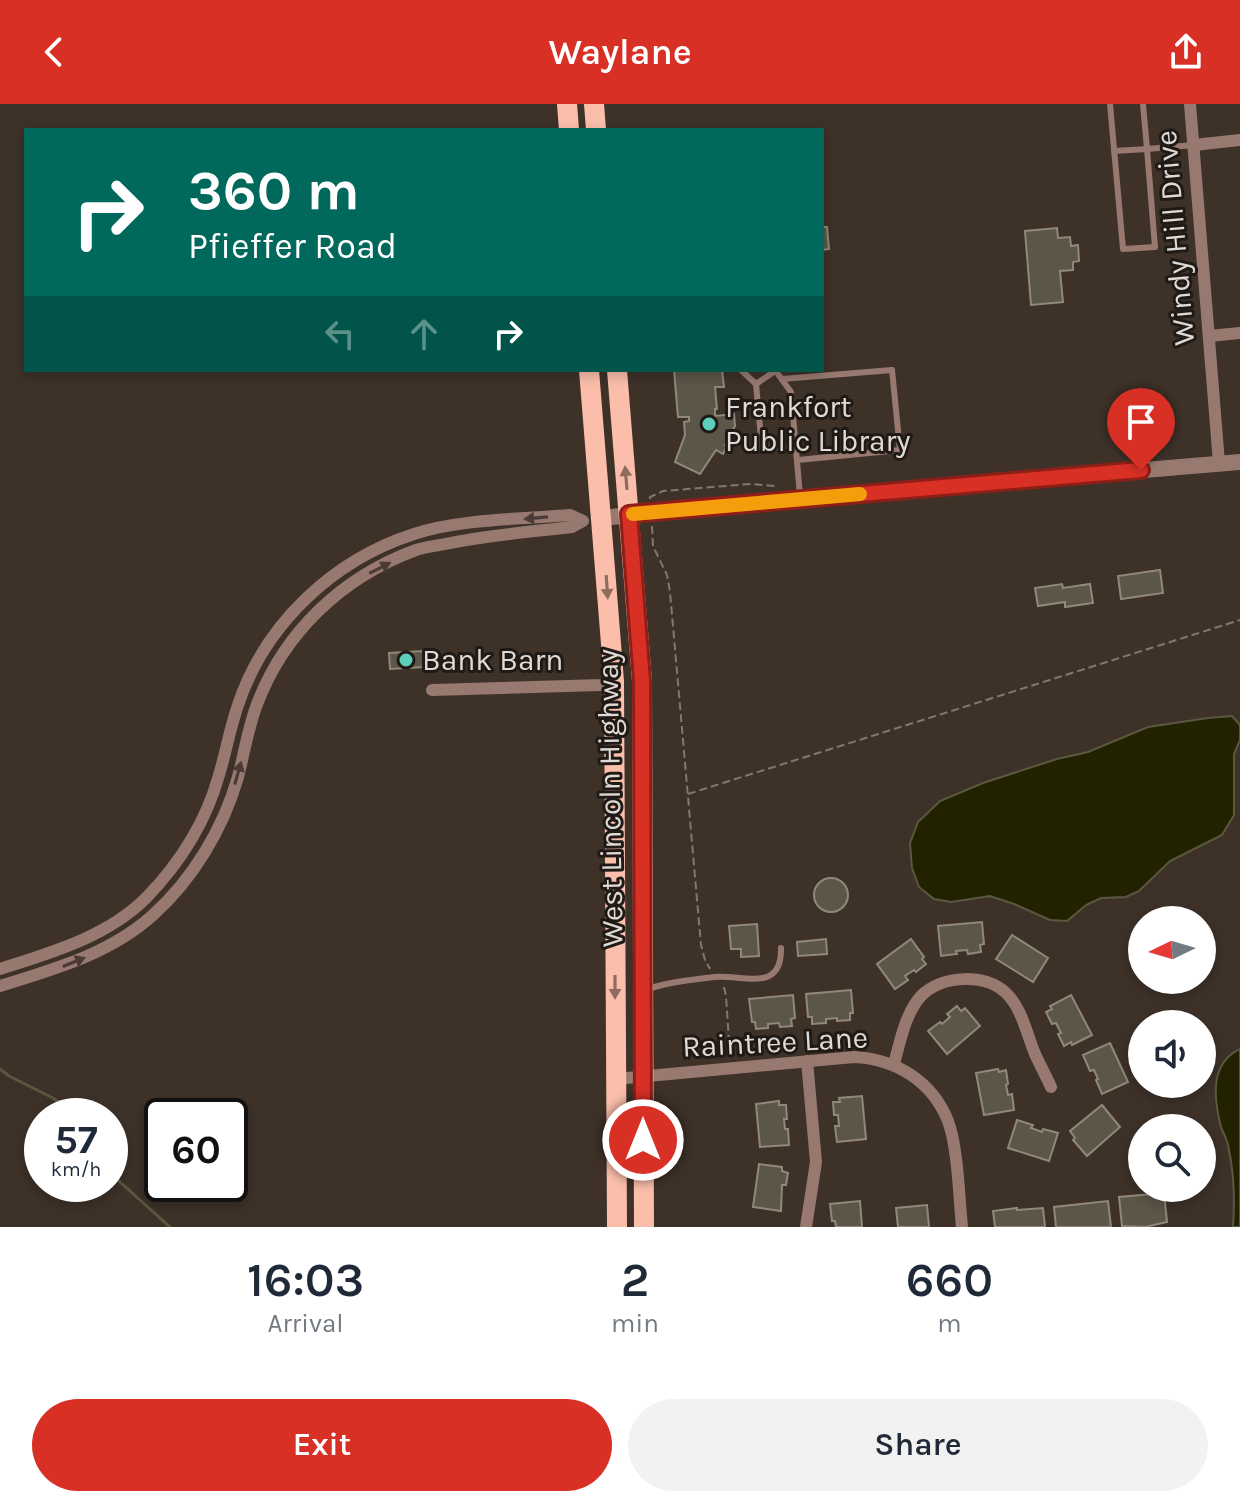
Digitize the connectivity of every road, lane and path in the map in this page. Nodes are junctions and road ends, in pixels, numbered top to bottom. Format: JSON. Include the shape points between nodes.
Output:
{"nodes":[{"id":1,"x":567,"y":104,"type":"edge"},
{"id":2,"x":594,"y":104,"type":"edge"},
{"id":3,"x":1110,"y":104,"type":"edge"},
{"id":4,"x":1143,"y":104,"type":"edge"},
{"id":5,"x":1190,"y":104,"type":"edge"},
{"id":6,"x":569,"y":128,"type":"edge"},
{"id":7,"x":596,"y":128,"type":"edge"},
{"id":8,"x":1240,"y":140,"type":"edge"},
{"id":9,"x":1194,"y":145,"type":"junction"},
{"id":10,"x":1147,"y":149,"type":"junction"},
{"id":11,"x":1114,"y":151,"type":"junction"},
{"id":12,"x":1240,"y":333,"type":"edge"},
{"id":13,"x":1209,"y":336,"type":"junction"},
{"id":14,"x":589,"y":372,"type":"edge"},
{"id":15,"x":617,"y":372,"type":"edge"},
{"id":16,"x":743,"y":372,"type":"edge"},
{"id":17,"x":774,"y":372,"type":"edge"},
{"id":18,"x":776,"y":372,"type":"edge"},
{"id":19,"x":782,"y":379,"type":"junction"},
{"id":20,"x":756,"y":384,"type":"junction"},
{"id":21,"x":796,"y":445,"type":"junction"},
{"id":22,"x":798,"y":460,"type":"junction"},
{"id":23,"x":1240,"y":462,"type":"edge"},
{"id":24,"x":1219,"y":463,"type":"junction"},
{"id":25,"x":775,"y":486,"type":"dead end"},
{"id":26,"x":650,"y":497,"type":"dead end"},
{"id":27,"x":800,"y":499,"type":"junction"},
{"id":28,"x":629,"y":514,"type":"junction"},
{"id":29,"x":593,"y":519,"type":"junction"},
{"id":30,"x":653,"y":546,"type":"dead end"},
{"id":31,"x":1240,"y":620,"type":"edge"},
{"id":32,"x":614,"y":681,"type":"junction"},
{"id":33,"x":432,"y":690,"type":"dead end"},
{"id":34,"x":688,"y":794,"type":"junction"},
{"id":35,"x":781,"y":948,"type":"dead end"},
{"id":36,"x":0,"y":969,"type":"edge"},
{"id":37,"x":717,"y":977,"type":"junction"},
{"id":38,"x":0,"y":986,"type":"edge"},
{"id":39,"x":642,"y":991,"type":"junction"},
{"id":40,"x":807,"y":1061,"type":"junction"},
{"id":41,"x":894,"y":1064,"type":"junction"},
{"id":42,"x":731,"y":1069,"type":"junction"},
{"id":43,"x":643,"y":1077,"type":"junction"},
{"id":44,"x":616,"y":1079,"type":"junction"},
{"id":45,"x":1051,"y":1087,"type":"dead end"},
{"id":46,"x":617,"y":1227,"type":"edge"},
{"id":47,"x":644,"y":1227,"type":"edge"},
{"id":48,"x":806,"y":1227,"type":"edge"},
{"id":49,"x":962,"y":1227,"type":"edge"}],
"edges":[{"from":1,"to":6,"type":"main road"},
{"from":2,"to":7,"type":"main road"},
{"from":3,"to":11,"type":"lane"},
{"from":4,"to":10,"type":"lane"},
{"from":5,"to":9,"type":"street","name":"Windy Hill Drive"},
{"from":8,"to":9,"type":"street"},
{"from":9,"to":10,"type":"lane"},
{"from":9,"to":13,"type":"street","name":"Windy Hill Drive"},
{"from":10,"to":11,"type":"lane"},
{"from":10,"to":11,"type":"lane","via":[[1155,247],[1134,249],[1123,249]]},
{"from":12,"to":13,"type":"street"},
{"from":13,"to":24,"type":"street","name":"Windy Hill Drive"},
{"from":14,"to":29,"type":"main road","name":"West Lincoln Highway"},
{"from":28,"to":15,"type":"main road","name":"West Lincoln Highway","one_way":true},
{"from":16,"to":20,"type":"lane"},
{"from":17,"to":20,"type":"lane"},
{"from":18,"to":19,"type":"lane"},
{"from":19,"to":21,"type":"lane","via":[[791,392]]},
{"from":19,"to":22,"type":"lane","via":[[892,370],[900,450]]},
{"from":20,"to":21,"type":"lane","via":[[762,449]]},
{"from":21,"to":22,"type":"lane"},
{"from":22,"to":27,"type":"lane"},
{"from":23,"to":24,"type":"street"},
{"from":24,"to":27,"type":"street"},
{"from":25,"to":26,"type":"path","via":[[663,491]]},
{"from":27,"to":28,"type":"street"},
{"from":28,"to":29,"type":"street"},
{"from":28,"to":39,"type":"main road","name":"West Lincoln Highway","via":[[642,681]]},
{"from":29,"to":32,"type":"main road","name":"West Lincoln Highway","one_way":true},
{"from":29,"to":36,"type":"street","one_way":true,"via":[[570,515],[415,533],[343,568],[287,619],[250,674],[205,816],[170,872],[113,923],[77,942]]},
{"from":38,"to":29,"type":"street","one_way":true,"via":[[84,958],[117,941],[175,892],[207,851],[227,809],[270,674],[314,614],[346,586],[417,550],[572,527]]},
{"from":30,"to":34,"type":"path","via":[[670,592]]},
{"from":31,"to":34,"type":"path"},
{"from":32,"to":33,"type":"street"},
{"from":32,"to":44,"type":"main road","name":"West Lincoln Highway","one_way":true},
{"from":34,"to":37,"type":"path","via":[[701,945]]},
{"from":35,"to":37,"type":"lane","via":[[781,963],[773,974],[758,980]]},
{"from":37,"to":39,"type":"lane"},
{"from":37,"to":42,"type":"path","via":[[726,996]]},
{"from":39,"to":43,"type":"main road","name":"West Lincoln Highway"},
{"from":40,"to":41,"type":"street","name":"Raintree Lane","via":[[854,1057]]},
{"from":40,"to":42,"type":"street","name":"Raintree Lane"},
{"from":40,"to":48,"type":"street","via":[[816,1162]]},
{"from":41,"to":45,"type":"street","via":[[905,1024],[922,995],[958,979],[976,978],[1006,992],[1015,1005]]},
{"from":41,"to":49,"type":"street","name":"Raintree Lane","via":[[929,1090],[948,1121]]},
{"from":42,"to":43,"type":"street","name":"Raintree Lane"},
{"from":43,"to":44,"type":"street","name":"Raintree Lane"},
{"from":43,"to":47,"type":"main road","name":"West Lincoln Highway"},
{"from":44,"to":46,"type":"main road","name":"West Lincoln Highway"}]}
